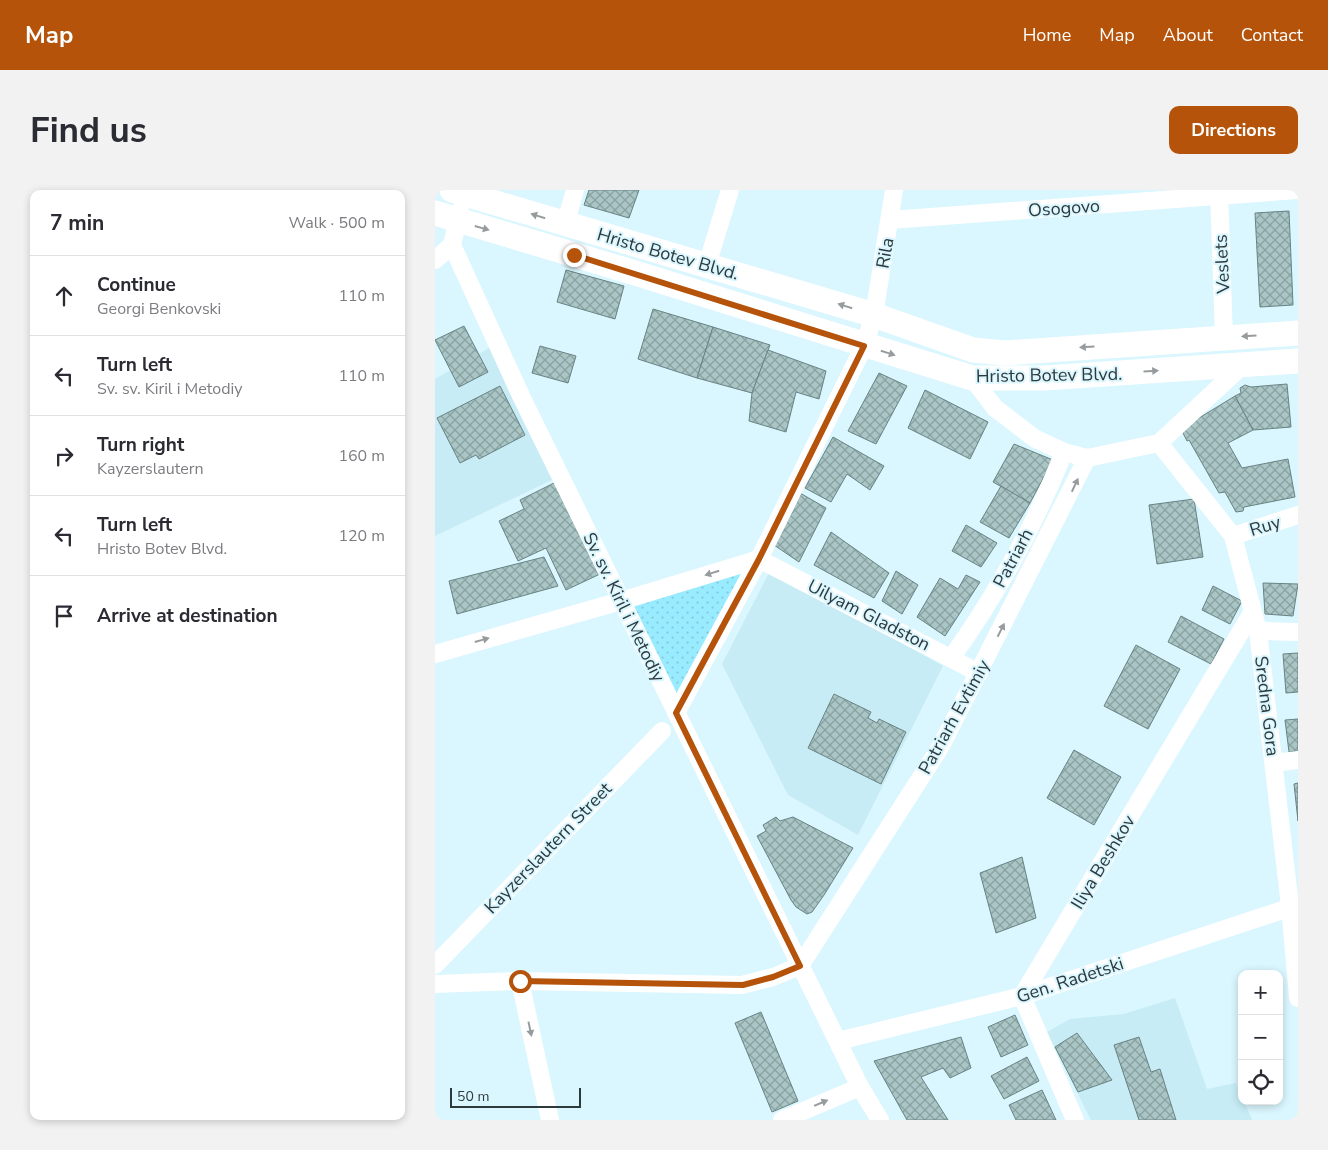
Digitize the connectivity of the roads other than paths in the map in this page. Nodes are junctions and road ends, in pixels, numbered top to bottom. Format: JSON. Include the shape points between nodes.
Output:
{"nodes":[{"id":1,"x":575,"y":190,"type":"edge"},
{"id":2,"x":731,"y":190,"type":"edge"},
{"id":3,"x":895,"y":190,"type":"edge"},
{"id":4,"x":1298,"y":190,"type":"edge"},
{"id":5,"x":459,"y":192,"type":"edge"},
{"id":6,"x":1219,"y":193,"type":"edge"},
{"id":7,"x":446,"y":217,"type":"edge"},
{"id":8,"x":890,"y":220,"type":"junction"},
{"id":9,"x":565,"y":225,"type":"junction"},
{"id":10,"x":452,"y":245,"type":"junction"},
{"id":11,"x":435,"y":260,"type":"edge"},
{"id":12,"x":707,"y":265,"type":"junction"},
{"id":13,"x":875,"y":315,"type":"junction"},
{"id":14,"x":1298,"y":333,"type":"edge"},
{"id":15,"x":1224,"y":338,"type":"junction"},
{"id":16,"x":864,"y":346,"type":"junction"},
{"id":17,"x":1298,"y":361,"type":"edge"},
{"id":18,"x":1244,"y":364,"type":"junction"},
{"id":19,"x":972,"y":378,"type":"junction"},
{"id":20,"x":1159,"y":443,"type":"junction"},
{"id":21,"x":1064,"y":452,"type":"junction"},
{"id":22,"x":1087,"y":458,"type":"junction"},
{"id":23,"x":1298,"y":516,"type":"edge"},
{"id":24,"x":1233,"y":536,"type":"junction"},
{"id":25,"x":759,"y":559,"type":"junction"},
{"id":26,"x":621,"y":601,"type":"junction"},
{"id":27,"x":1252,"y":613,"type":"junction"},
{"id":28,"x":1258,"y":631,"type":"junction"},
{"id":29,"x":1298,"y":632,"type":"edge"},
{"id":30,"x":435,"y":654,"type":"edge"},
{"id":31,"x":952,"y":658,"type":"junction"},
{"id":32,"x":979,"y":673,"type":"junction"},
{"id":33,"x":676,"y":713,"type":"junction"},
{"id":34,"x":662,"y":731,"type":"dead end"},
{"id":35,"x":1298,"y":760,"type":"edge"},
{"id":36,"x":1274,"y":763,"type":"junction"},
{"id":37,"x":1294,"y":905,"type":"edge"},
{"id":38,"x":435,"y":966,"type":"edge"},
{"id":39,"x":800,"y":966,"type":"junction"},
{"id":40,"x":520,"y":981,"type":"junction"},
{"id":41,"x":435,"y":984,"type":"edge"},
{"id":42,"x":1022,"y":996,"type":"junction"},
{"id":43,"x":1298,"y":998,"type":"edge"},
{"id":44,"x":837,"y":1041,"type":"junction"},
{"id":45,"x":860,"y":1087,"type":"junction"},
{"id":46,"x":550,"y":1120,"type":"edge"},
{"id":47,"x":782,"y":1120,"type":"edge"},
{"id":48,"x":880,"y":1120,"type":"edge"},
{"id":49,"x":1075,"y":1120,"type":"edge"}],
"edges":[{"from":1,"to":9,"type":"street"},
{"from":2,"to":12,"type":"street"},
{"from":3,"to":8,"type":"street","name":"Rila"},
{"from":4,"to":6,"type":"street","name":"Osogovo"},
{"from":5,"to":7,"type":"street"},
{"from":9,"to":5,"type":"main road","name":"Hristo Botev Blvd.","one_way":true},
{"from":6,"to":8,"type":"street","name":"Osogovo"},
{"from":6,"to":15,"type":"street","name":"Veslets"},
{"from":7,"to":10,"type":"street"},
{"from":7,"to":16,"type":"main road","name":"Hristo Botev Blvd.","one_way":true},
{"from":8,"to":13,"type":"street","name":"Rila"},
{"from":9,"to":12,"type":"main road","name":"Hristo Botev Blvd."},
{"from":10,"to":11,"type":"street"},
{"from":10,"to":26,"type":"street","name":"Sv. sv. Kiril i Metodiy"},
{"from":13,"to":12,"type":"main road","name":"Hristo Botev Blvd.","one_way":true},
{"from":15,"to":13,"type":"main road","name":"Hristo Botev Blvd.","one_way":true,"via":[[1005,353],[973,350]]},
{"from":13,"to":16,"type":"street","name":"Rila"},
{"from":14,"to":15,"type":"main road","name":"Hristo Botev Blvd.","one_way":true},
{"from":16,"to":19,"type":"main road","name":"Hristo Botev Blvd.","one_way":true},
{"from":16,"to":25,"type":"street","name":"Rila"},
{"from":17,"to":18,"type":"main road","name":"Hristo Botev Blvd."},
{"from":19,"to":18,"type":"main road","name":"Hristo Botev Blvd.","one_way":true,"via":[[1045,378]]},
{"from":18,"to":20,"type":"street"},
{"from":19,"to":21,"type":"street","via":[[995,408],[1033,438]]},
{"from":20,"to":22,"type":"street"},
{"from":20,"to":24,"type":"street","name":"Sredna Gora"},
{"from":21,"to":22,"type":"street"},
{"from":21,"to":31,"type":"street","name":"Patriarh","via":[[1016,554],[985,611]]},
{"from":32,"to":22,"type":"street","name":"Patriarh Evtimiy","one_way":true},
{"from":23,"to":24,"type":"street","name":"Ruy"},
{"from":24,"to":27,"type":"street","name":"Sredna Gora"},
{"from":25,"to":26,"type":"street","one_way":true},
{"from":25,"to":31,"type":"street","name":"Uilyam Gladston"},
{"from":25,"to":33,"type":"street","name":"Rila"},
{"from":30,"to":26,"type":"street","one_way":true},
{"from":26,"to":33,"type":"street","name":"Sv. sv. Kiril i Metodiy"},
{"from":27,"to":28,"type":"street","name":"Sredna Gora"},
{"from":27,"to":42,"type":"street","name":"Iliya Beshkov"},
{"from":28,"to":29,"type":"street"},
{"from":28,"to":36,"type":"street","name":"Sredna Gora"},
{"from":31,"to":32,"type":"street","name":"Uilyam Gladston"},
{"from":32,"to":39,"type":"street","name":"Patriarh Evtimiy","via":[[941,746]]},
{"from":33,"to":39,"type":"street","name":"Sv. sv. Kiril i Metodiy"},
{"from":34,"to":38,"type":"street","name":"Kayzerslautern Street"},
{"from":35,"to":36,"type":"street"},
{"from":36,"to":37,"type":"street","name":"Sredna Gora"},
{"from":37,"to":42,"type":"street","name":"Gen. Radetski"},
{"from":37,"to":43,"type":"street","name":"Sredna Gora"},
{"from":39,"to":40,"type":"street","via":[[743,985]]},
{"from":39,"to":44,"type":"street","name":"Sv. sv. Kiril i Metodiy"},
{"from":40,"to":41,"type":"street"},
{"from":40,"to":46,"type":"street","one_way":true},
{"from":42,"to":44,"type":"street","name":"Gen. Radetski"},
{"from":42,"to":49,"type":"street"},
{"from":44,"to":45,"type":"street","name":"Sv. sv. Kiril i Metodiy"},
{"from":47,"to":45,"type":"street","one_way":true},
{"from":45,"to":48,"type":"street","name":"Sv. sv. Kiril i Metodiy"}]}
